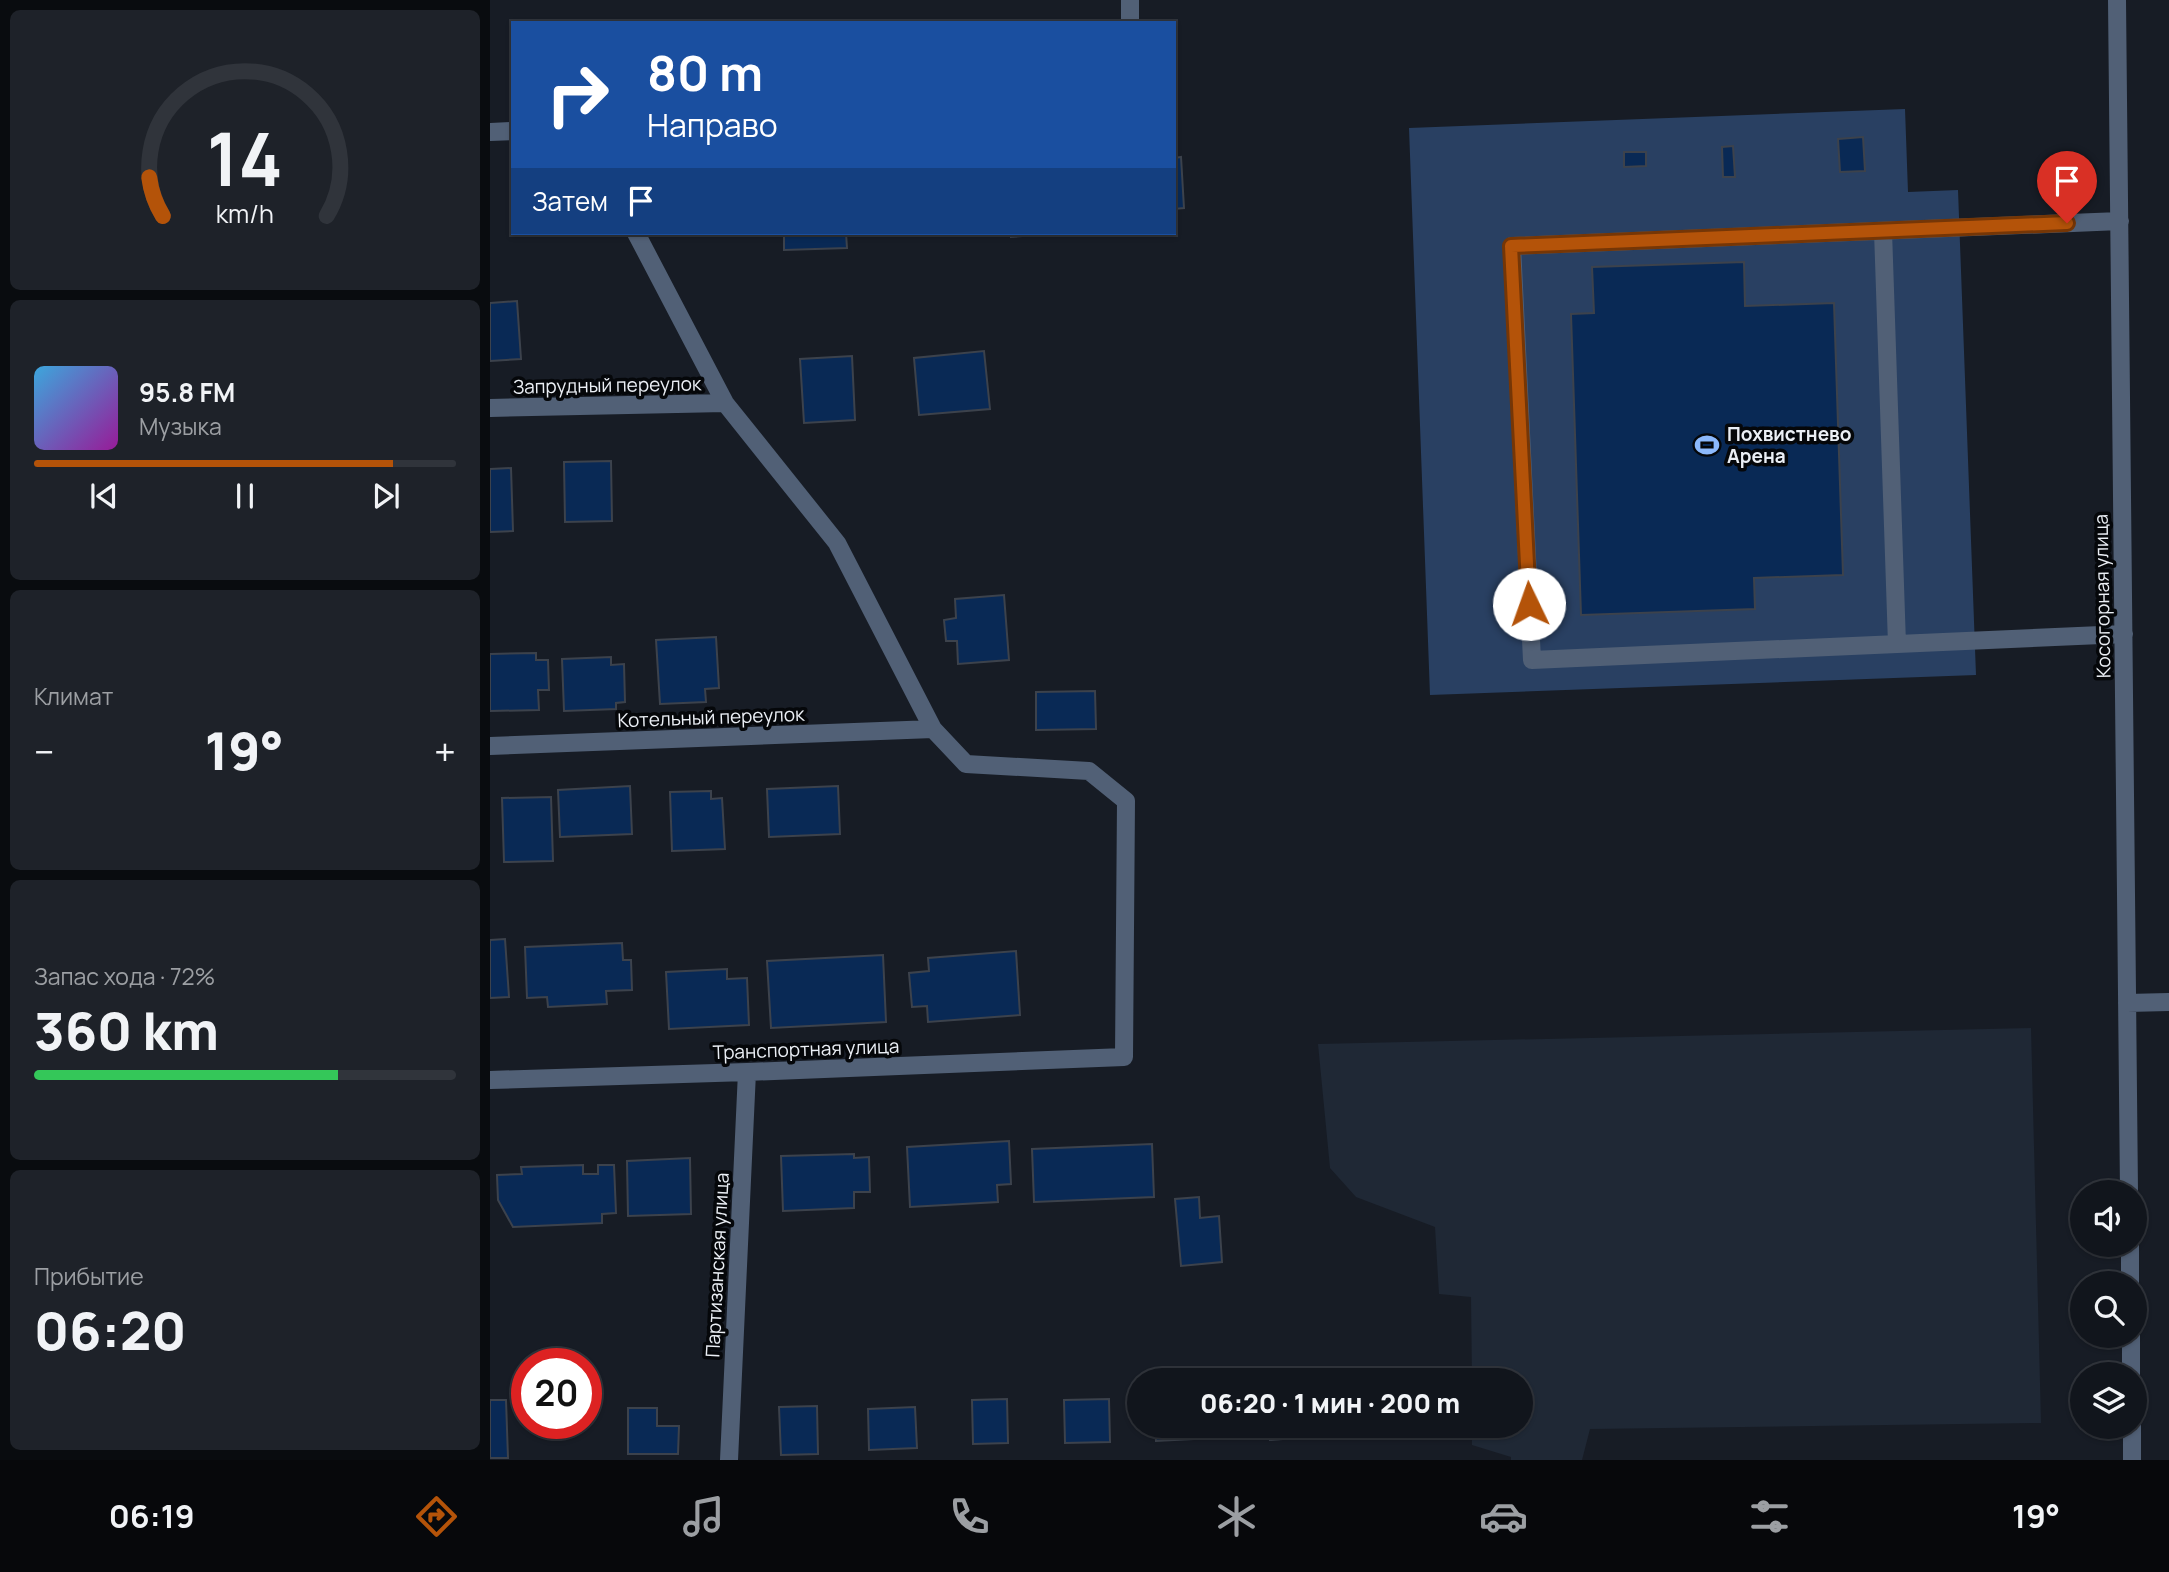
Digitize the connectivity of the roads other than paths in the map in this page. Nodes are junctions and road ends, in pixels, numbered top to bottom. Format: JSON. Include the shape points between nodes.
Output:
{"nodes":[{"id":1,"x":1130,"y":0,"type":"edge"},
{"id":2,"x":2117,"y":0,"type":"edge"},
{"id":3,"x":1130,"y":21,"type":"edge"},
{"id":4,"x":511,"y":131,"type":"edge"},
{"id":5,"x":490,"y":132,"type":"edge"},
{"id":6,"x":2120,"y":221,"type":"junction"},
{"id":7,"x":1883,"y":231,"type":"junction"},
{"id":8,"x":637,"y":235,"type":"edge"},
{"id":9,"x":725,"y":403,"type":"junction"},
{"id":10,"x":490,"y":408,"type":"edge"},
{"id":11,"x":2124,"y":634,"type":"junction"},
{"id":12,"x":1897,"y":644,"type":"junction"},
{"id":13,"x":933,"y":730,"type":"junction"},
{"id":14,"x":490,"y":746,"type":"edge"},
{"id":15,"x":2169,"y":1002,"type":"edge"},
{"id":16,"x":2127,"y":1003,"type":"junction"},
{"id":17,"x":747,"y":1072,"type":"junction"},
{"id":18,"x":490,"y":1080,"type":"edge"},
{"id":19,"x":2129,"y":1180,"type":"edge"},
{"id":20,"x":2132,"y":1439,"type":"edge"},
{"id":21,"x":729,"y":1460,"type":"edge"},
{"id":22,"x":2132,"y":1460,"type":"edge"}],
"edges":[{"from":1,"to":3,"type":"street"},
{"from":2,"to":6,"type":"street","name":"Косогорная улица"},
{"from":4,"to":5,"type":"street"},
{"from":6,"to":7,"type":"street"},
{"from":6,"to":11,"type":"street","name":"Косогорная улица"},
{"from":7,"to":12,"type":"street"},
{"from":7,"to":12,"type":"street","via":[[1511,246],[1532,660]]},
{"from":8,"to":9,"type":"street"},
{"from":9,"to":10,"type":"street","name":"Запрудный переулок"},
{"from":9,"to":13,"type":"street","via":[[837,543]]},
{"from":11,"to":12,"type":"street"},
{"from":11,"to":16,"type":"street","name":"Косогорная улица"},
{"from":13,"to":14,"type":"street","name":"Котельный переулок"},
{"from":13,"to":17,"type":"street","name":"Транспортная улица","via":[[966,764],[1088,771],[1126,801],[1124,1056]]},
{"from":15,"to":16,"type":"street"},
{"from":16,"to":19,"type":"street","name":"Косогорная улица"},
{"from":17,"to":18,"type":"street","name":"Транспортная улица"},
{"from":17,"to":21,"type":"street","name":"Партизанская улица"},
{"from":20,"to":22,"type":"street"}]}
